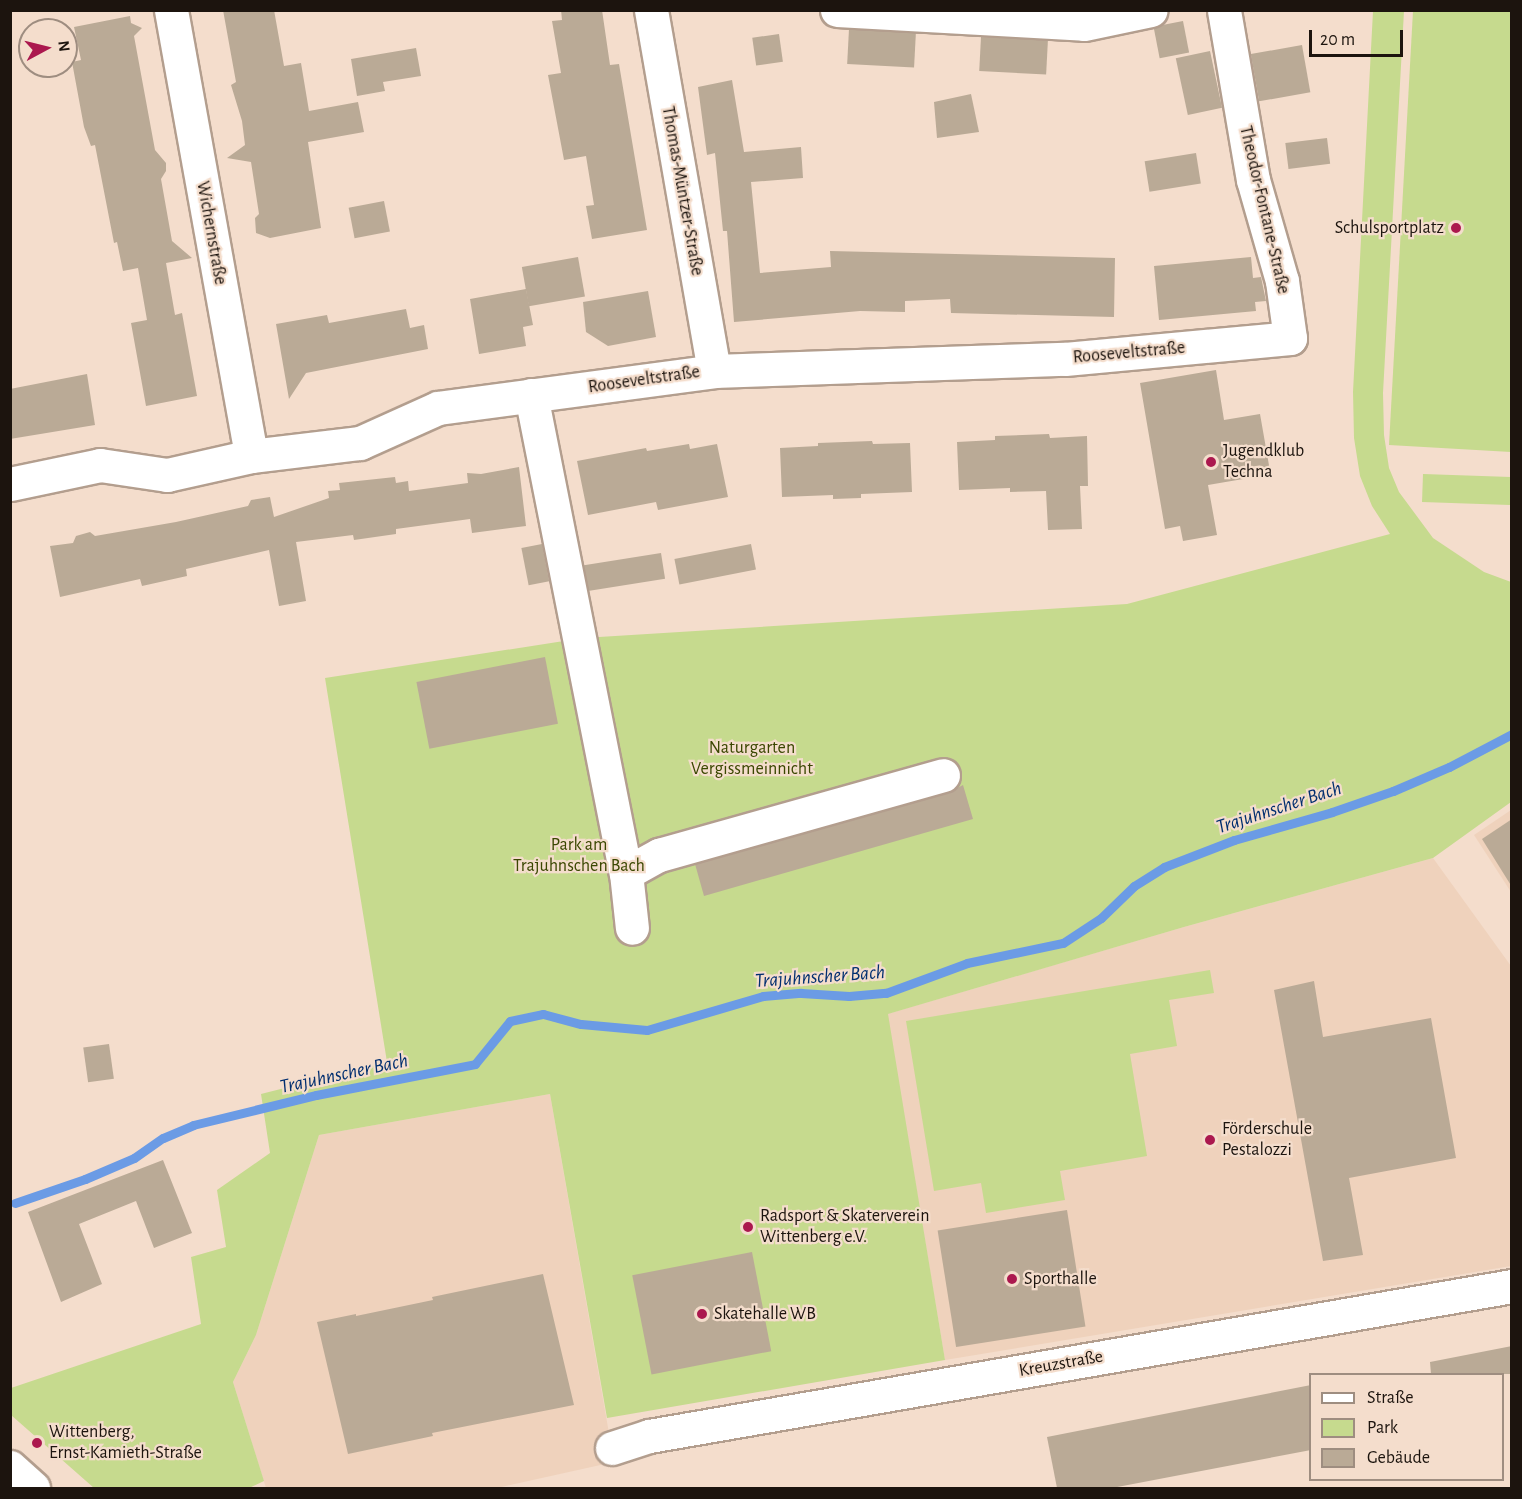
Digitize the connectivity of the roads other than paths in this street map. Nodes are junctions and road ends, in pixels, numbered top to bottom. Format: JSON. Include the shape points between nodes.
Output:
{"nodes":[{"id":1,"x":171,"y":10,"type":"edge"},
{"id":2,"x":651,"y":10,"type":"edge"},
{"id":3,"x":837,"y":10,"type":"edge"},
{"id":4,"x":1151,"y":10,"type":"edge"},
{"id":5,"x":1224,"y":10,"type":"edge"},
{"id":6,"x":1056,"y":16,"type":"edge"},
{"id":7,"x":1290,"y":338,"type":"joint"},
{"id":8,"x":714,"y":371,"type":"junction"},
{"id":9,"x":531,"y":395,"type":"junction"},
{"id":10,"x":251,"y":456,"type":"junction"},
{"id":11,"x":10,"y":484,"type":"edge"},
{"id":12,"x":943,"y":775,"type":"dead end"},
{"id":13,"x":626,"y":873,"type":"junction"},
{"id":14,"x":632,"y":928,"type":"dead end"},
{"id":15,"x":1512,"y":1286,"type":"edge"},
{"id":16,"x":612,"y":1448,"type":"dead end"},
{"id":17,"x":10,"y":1467,"type":"edge"},
{"id":18,"x":33,"y":1488,"type":"edge"}],
"edges":[{"from":1,"to":10,"type":"street","name":"Wichernstraße"},
{"from":2,"to":8,"type":"street","name":"Thomas-Müntzer-Straße"},
{"from":3,"to":6,"type":"street"},
{"from":4,"to":6,"type":"street","via":[[1084,24]]},
{"from":5,"to":7,"type":"street","name":"Theodor-Fontane-Straße","via":[[1253,180],[1282,281]]},
{"from":7,"to":8,"type":"street","name":"Rooseveltstraße","via":[[1065,359]]},
{"from":8,"to":9,"type":"street","name":"Rooseveltstraße"},
{"from":9,"to":10,"type":"street","name":"Rooseveltstraße","via":[[438,408],[360,443]]},
{"from":9,"to":13,"type":"street"},
{"from":10,"to":11,"type":"street","name":"Rooseveltstraße","via":[[167,475],[100,465]]},
{"from":12,"to":13,"type":"street","via":[[658,855]]},
{"from":13,"to":14,"type":"street"},
{"from":15,"to":16,"type":"street","name":"Kreuzstraße","via":[[649,1436]]},
{"from":17,"to":18,"type":"street"}]}
